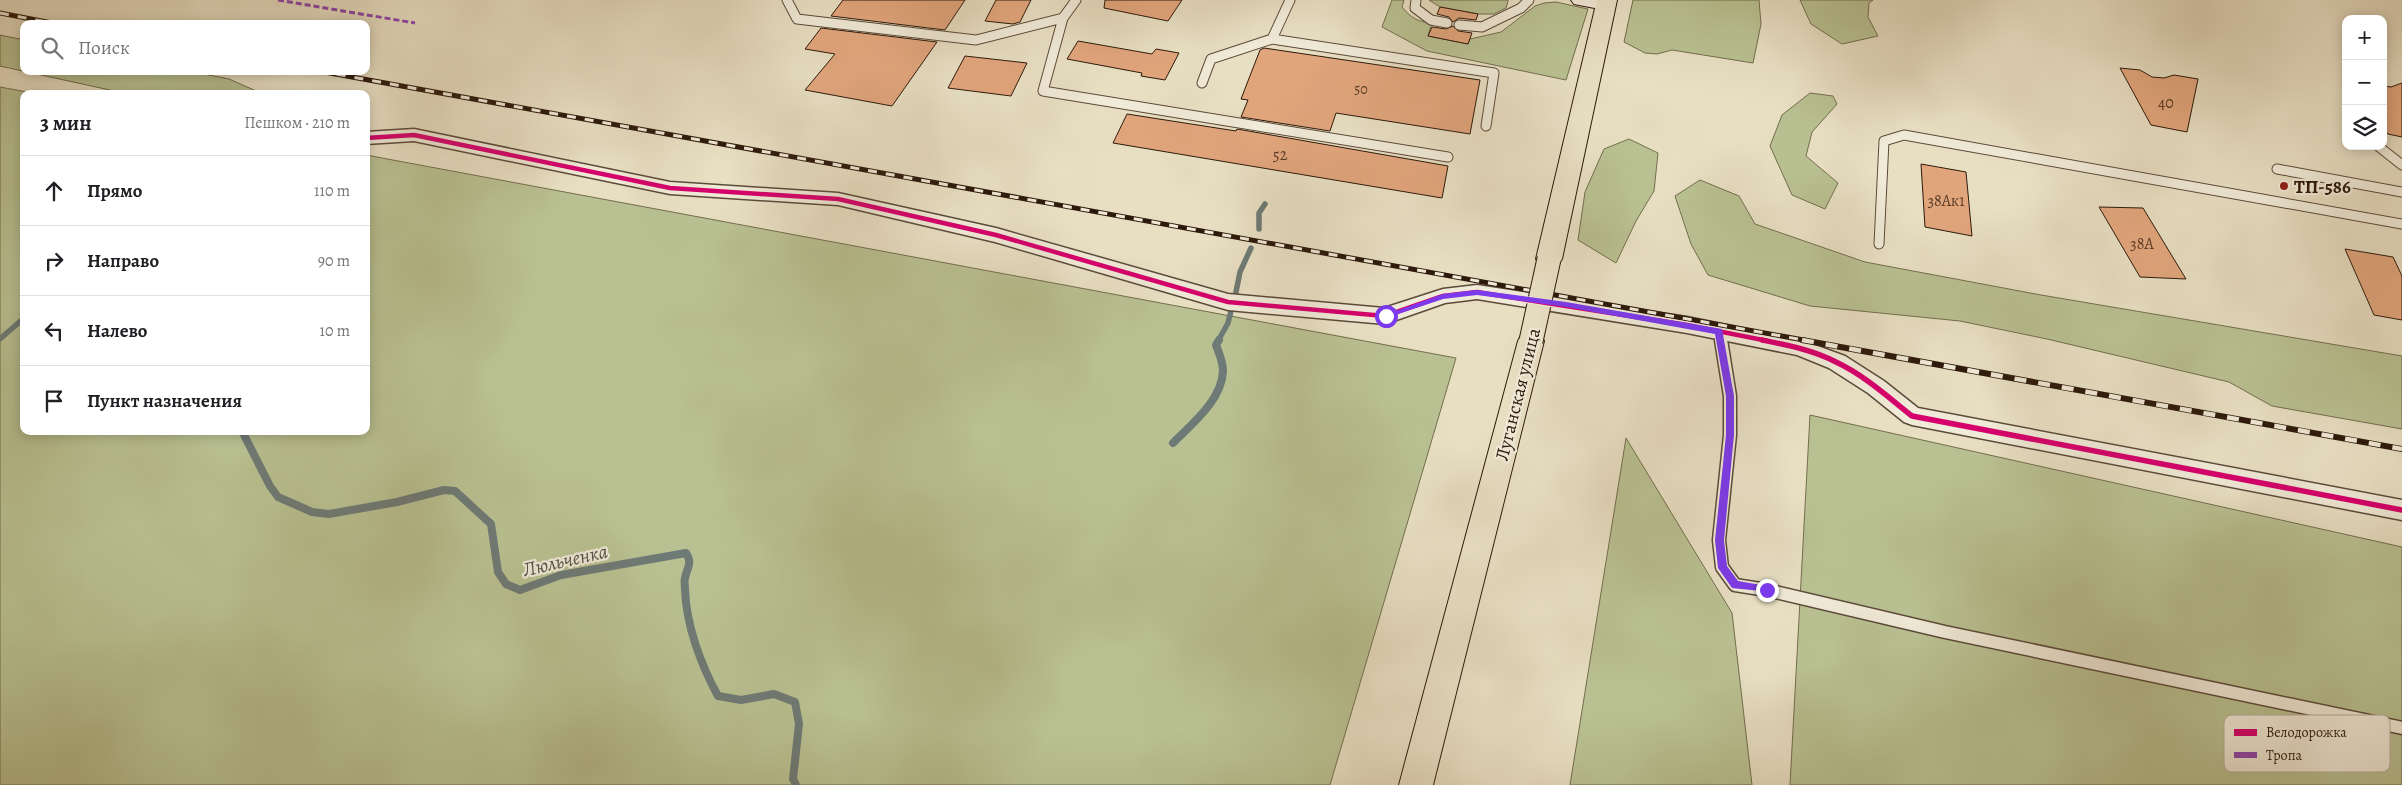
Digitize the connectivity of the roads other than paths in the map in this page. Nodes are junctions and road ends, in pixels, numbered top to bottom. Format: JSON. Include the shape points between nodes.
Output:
{"nodes":[{"id":1,"x":787,"y":0,"type":"edge"},
{"id":2,"x":1076,"y":0,"type":"edge"},
{"id":3,"x":1290,"y":0,"type":"edge"},
{"id":4,"x":1416,"y":0,"type":"edge"},
{"id":5,"x":1528,"y":0,"type":"edge"},
{"id":6,"x":1581,"y":0,"type":"edge"},
{"id":7,"x":1606,"y":2,"type":"edge"},
{"id":8,"x":1063,"y":18,"type":"junction"},
{"id":9,"x":1447,"y":23,"type":"dead end"},
{"id":10,"x":1459,"y":25,"type":"dead end"},
{"id":11,"x":1272,"y":40,"type":"junction"},
{"id":12,"x":1202,"y":83,"type":"dead end"},
{"id":13,"x":1486,"y":126,"type":"dead end"},
{"id":14,"x":370,"y":138,"type":"edge"},
{"id":15,"x":2383,"y":150,"type":"edge"},
{"id":16,"x":1448,"y":157,"type":"dead end"},
{"id":17,"x":2402,"y":165,"type":"edge"},
{"id":18,"x":2277,"y":168,"type":"dead end"},
{"id":19,"x":2402,"y":192,"type":"edge"},
{"id":20,"x":2402,"y":224,"type":"edge"},
{"id":21,"x":1879,"y":244,"type":"dead end"},
{"id":22,"x":1719,"y":331,"type":"junction"},
{"id":23,"x":2402,"y":510,"type":"edge"},
{"id":24,"x":2340,"y":715,"type":"edge"},
{"id":25,"x":1416,"y":785,"type":"edge"}],
"edges":[{"from":1,"to":8,"type":"lane","via":[[797,19],[976,40]]},
{"from":2,"to":8,"type":"lane"},
{"from":3,"to":11,"type":"lane"},
{"from":4,"to":9,"type":"lane","via":[[1415,8],[1431,20]]},
{"from":5,"to":10,"type":"lane","via":[[1521,8],[1482,27]]},
{"from":6,"to":7,"type":"street"},
{"from":7,"to":25,"type":"highway","name":"Луганская улица","bridge":true,"via":[[1531,341]]},
{"from":8,"to":16,"type":"lane","via":[[1044,91]]},
{"from":11,"to":12,"type":"lane","via":[[1211,59]]},
{"from":11,"to":13,"type":"lane","via":[[1494,74]]},
{"from":14,"to":22,"type":"street","via":[[414,135],[670,188],[838,199],[996,235],[1228,302],[1386,316],[1443,296],[1477,292]]},
{"from":15,"to":17,"type":"lane"},
{"from":18,"to":19,"type":"lane"},
{"from":20,"to":21,"type":"lane","via":[[1904,135],[1884,141]]},
{"from":22,"to":23,"type":"street","via":[[1800,348],[1838,362],[1912,416]]},
{"from":22,"to":24,"type":"lane","via":[[1730,396],[1730,435],[1719,540],[1722,568],[1735,585]]}]}
